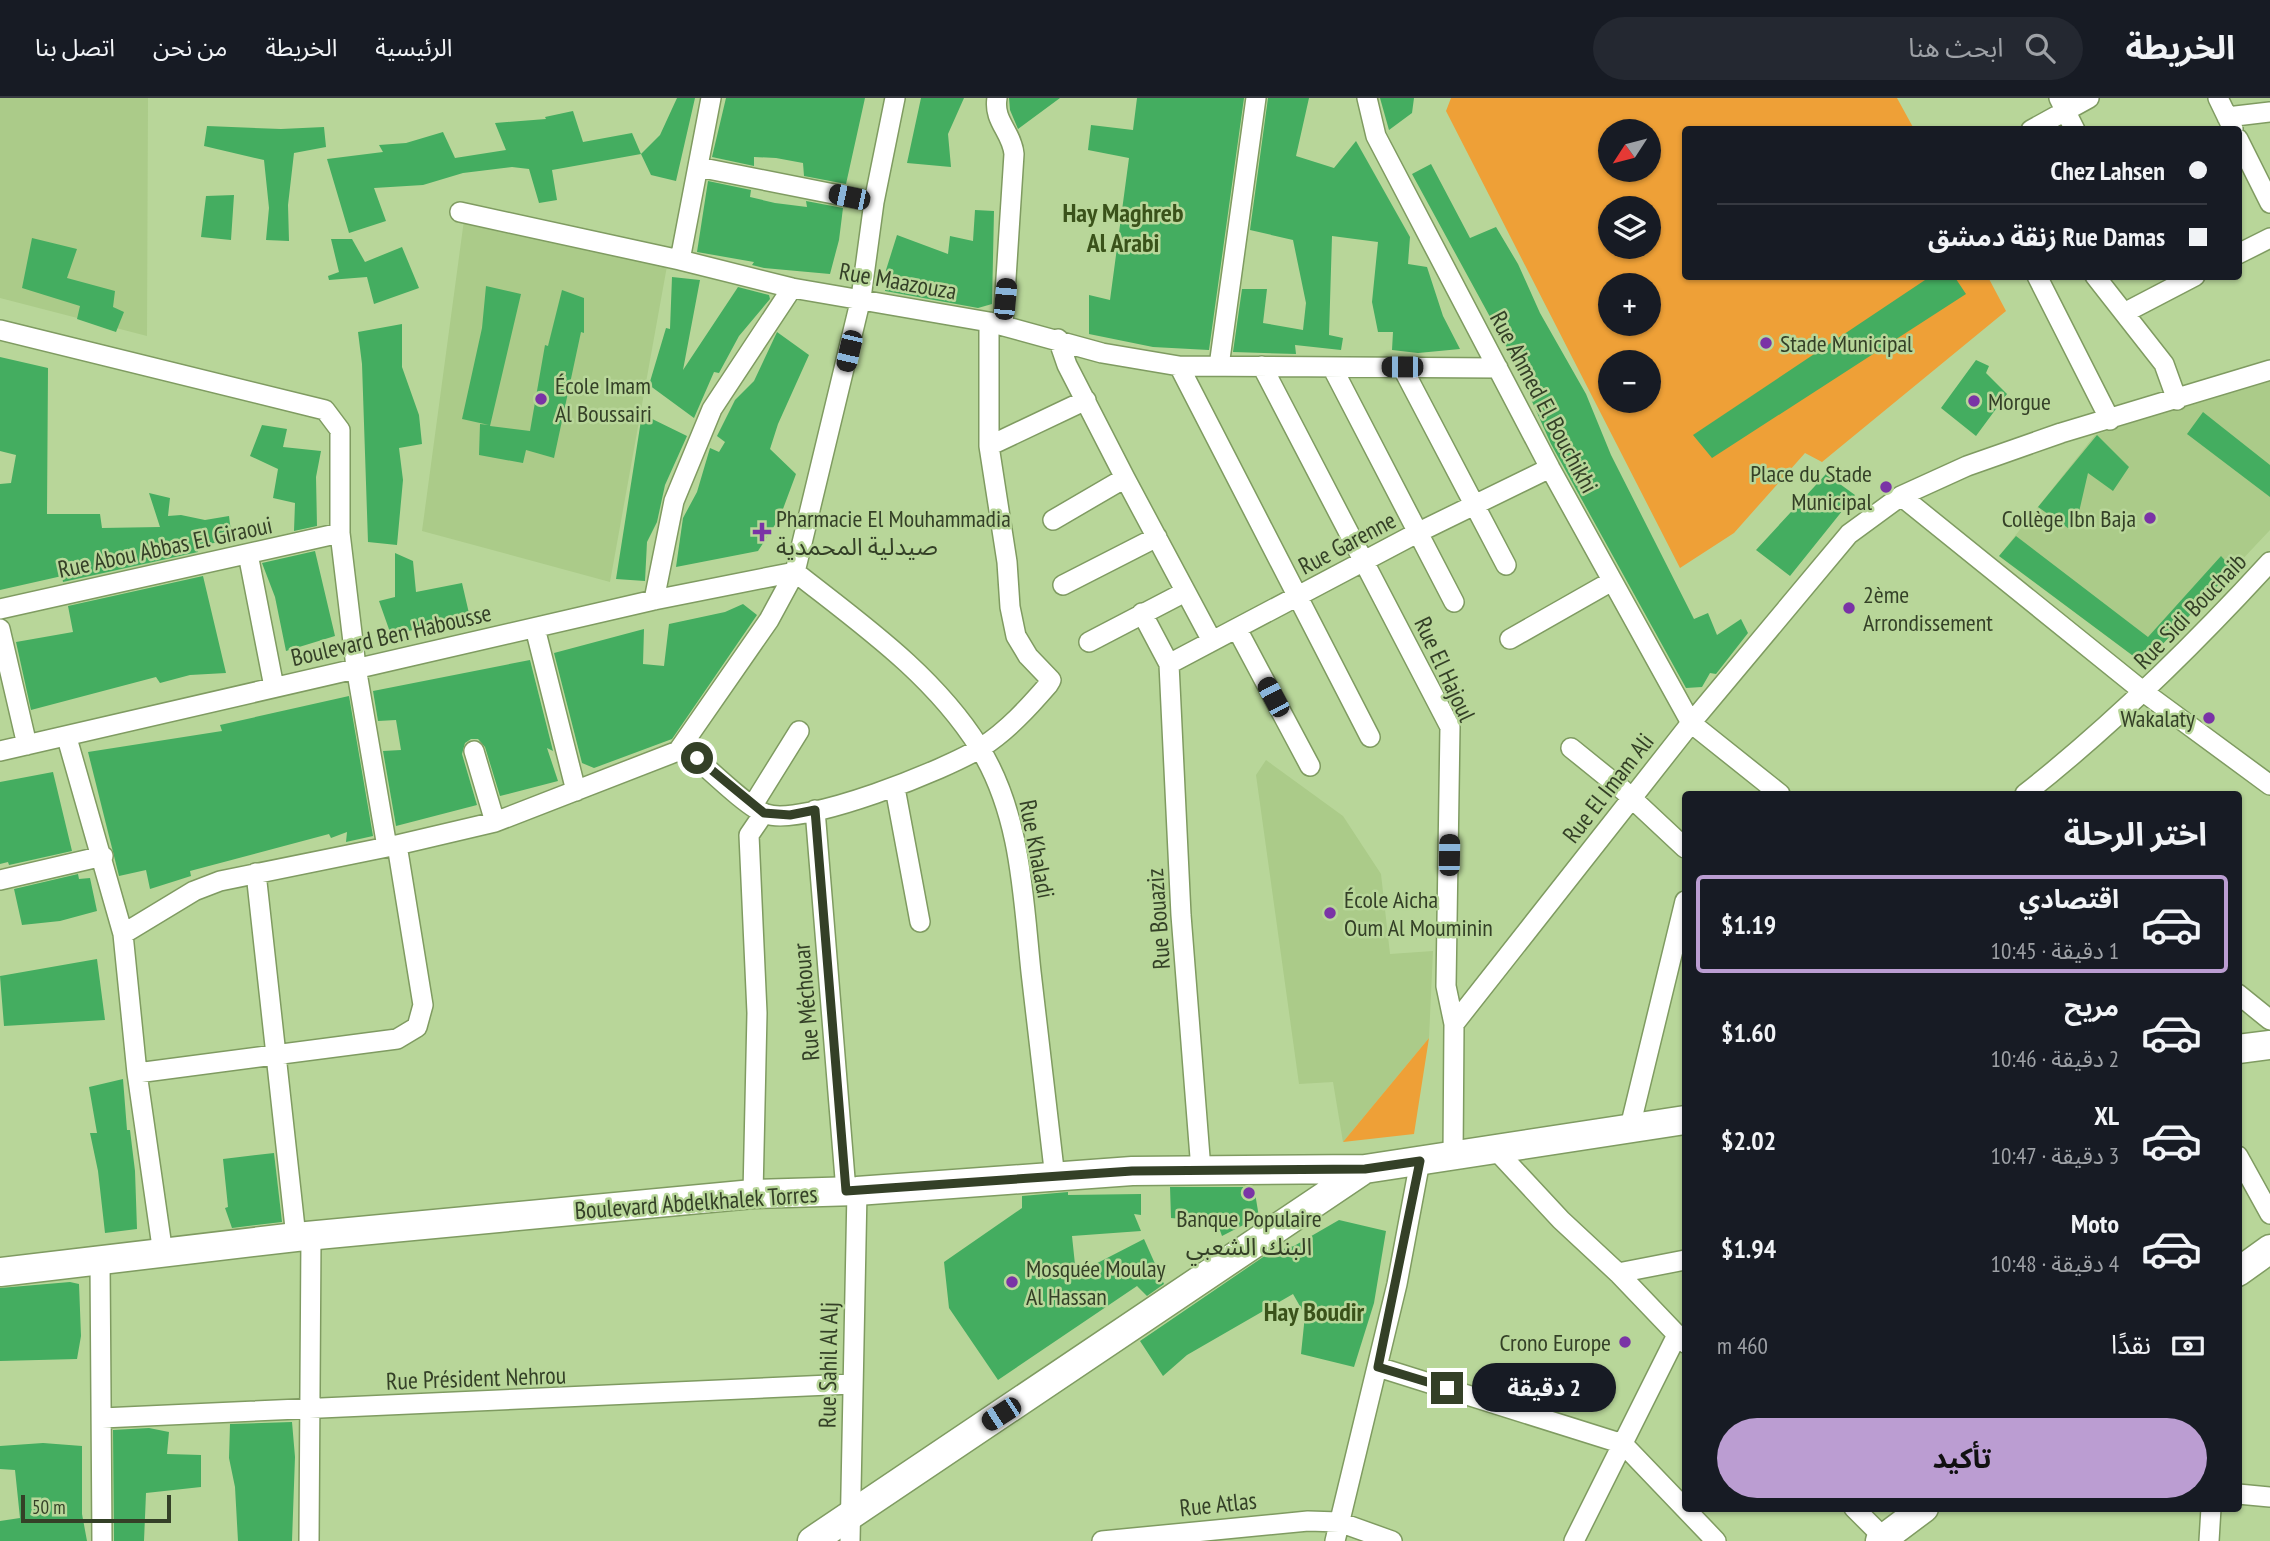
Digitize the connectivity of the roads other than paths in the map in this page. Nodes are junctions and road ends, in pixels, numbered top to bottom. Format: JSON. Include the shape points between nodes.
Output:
{"nodes":[{"id":1,"x":710,"y":98,"type":"edge"},
{"id":2,"x":895,"y":98,"type":"edge"},
{"id":3,"x":997,"y":98,"type":"edge"},
{"id":4,"x":1256,"y":98,"type":"edge"},
{"id":5,"x":1367,"y":98,"type":"edge"},
{"id":6,"x":2090,"y":98,"type":"edge"},
{"id":7,"x":2218,"y":98,"type":"edge"},
{"id":8,"x":2063,"y":105,"type":"edge"},
{"id":9,"x":2270,"y":112,"type":"edge"},
{"id":10,"x":2036,"y":126,"type":"edge"},
{"id":11,"x":2073,"y":126,"type":"edge"},
{"id":12,"x":2231,"y":126,"type":"edge"},
{"id":13,"x":2242,"y":132,"type":"edge"},
{"id":14,"x":2242,"y":148,"type":"edge"},
{"id":15,"x":698,"y":167,"type":"junction"},
{"id":16,"x":874,"y":202,"type":"junction"},
{"id":17,"x":2270,"y":202,"type":"edge"},
{"id":18,"x":460,"y":212,"type":"dead end"},
{"id":19,"x":2270,"y":238,"type":"edge"},
{"id":20,"x":2242,"y":252,"type":"edge"},
{"id":21,"x":680,"y":260,"type":"junction"},
{"id":22,"x":2039,"y":280,"type":"edge"},
{"id":23,"x":2098,"y":280,"type":"edge"},
{"id":24,"x":2187,"y":280,"type":"edge"},
{"id":25,"x":792,"y":288,"type":"junction"},
{"id":26,"x":861,"y":298,"type":"junction"},
{"id":27,"x":2124,"y":313,"type":"junction"},
{"id":28,"x":996,"y":324,"type":"junction"},
{"id":29,"x":0,"y":330,"type":"edge"},
{"id":30,"x":1058,"y":339,"type":"junction"},
{"id":31,"x":1179,"y":366,"type":"junction"},
{"id":32,"x":1219,"y":366,"type":"junction"},
{"id":33,"x":1262,"y":366,"type":"junction"},
{"id":34,"x":1332,"y":366,"type":"junction"},
{"id":35,"x":1402,"y":367,"type":"junction"},
{"id":36,"x":1498,"y":368,"type":"junction"},
{"id":37,"x":2270,"y":370,"type":"edge"},
{"id":38,"x":1086,"y":400,"type":"junction"},
{"id":39,"x":2177,"y":400,"type":"junction"},
{"id":40,"x":2110,"y":420,"type":"junction"},
{"id":41,"x":989,"y":446,"type":"junction"},
{"id":42,"x":1550,"y":468,"type":"junction"},
{"id":43,"x":1125,"y":478,"type":"junction"},
{"id":44,"x":1902,"y":496,"type":"junction"},
{"id":45,"x":1474,"y":505,"type":"junction"},
{"id":46,"x":1053,"y":520,"type":"dead end"},
{"id":47,"x":340,"y":533,"type":"junction"},
{"id":48,"x":1417,"y":533,"type":"junction"},
{"id":49,"x":1157,"y":537,"type":"junction"},
{"id":50,"x":248,"y":554,"type":"junction"},
{"id":51,"x":1365,"y":561,"type":"junction"},
{"id":52,"x":2270,"y":562,"type":"edge"},
{"id":53,"x":1506,"y":565,"type":"dead end"},
{"id":54,"x":795,"y":572,"type":"junction"},
{"id":55,"x":1612,"y":581,"type":"junction"},
{"id":56,"x":1063,"y":586,"type":"dead end"},
{"id":57,"x":1185,"y":592,"type":"junction"},
{"id":58,"x":1297,"y":597,"type":"junction"},
{"id":59,"x":654,"y":600,"type":"junction"},
{"id":60,"x":1454,"y":602,"type":"dead end"},
{"id":61,"x":0,"y":609,"type":"edge"},
{"id":62,"x":1142,"y":613,"type":"junction"},
{"id":63,"x":535,"y":628,"type":"junction"},
{"id":64,"x":0,"y":629,"type":"edge"},
{"id":65,"x":1237,"y":629,"type":"junction"},
{"id":66,"x":1510,"y":639,"type":"dead end"},
{"id":67,"x":1212,"y":641,"type":"junction"},
{"id":68,"x":1090,"y":642,"type":"dead end"},
{"id":69,"x":1168,"y":664,"type":"junction"},
{"id":70,"x":356,"y":667,"type":"junction"},
{"id":71,"x":274,"y":687,"type":"junction"},
{"id":72,"x":2145,"y":693,"type":"junction"},
{"id":73,"x":1690,"y":723,"type":"junction"},
{"id":74,"x":799,"y":731,"type":"dead end"},
{"id":75,"x":1370,"y":737,"type":"dead end"},
{"id":76,"x":67,"y":738,"type":"junction"},
{"id":77,"x":27,"y":745,"type":"junction"},
{"id":78,"x":683,"y":747,"type":"junction"},
{"id":79,"x":980,"y":748,"type":"junction"},
{"id":80,"x":1571,"y":748,"type":"dead end"},
{"id":81,"x":0,"y":751,"type":"edge"},
{"id":82,"x":474,"y":751,"type":"dead end"},
{"id":83,"x":1310,"y":766,"type":"dead end"},
{"id":84,"x":2270,"y":785,"type":"edge"},
{"id":85,"x":895,"y":788,"type":"junction"},
{"id":86,"x":576,"y":791,"type":"junction"},
{"id":87,"x":1776,"y":791,"type":"edge"},
{"id":88,"x":2029,"y":791,"type":"edge"},
{"id":89,"x":1630,"y":799,"type":"junction"},
{"id":90,"x":758,"y":809,"type":"junction"},
{"id":91,"x":815,"y":810,"type":"junction"},
{"id":92,"x":495,"y":822,"type":"junction"},
{"id":93,"x":1682,"y":845,"type":"edge"},
{"id":94,"x":392,"y":846,"type":"junction"},
{"id":95,"x":103,"y":856,"type":"junction"},
{"id":96,"x":256,"y":873,"type":"junction"},
{"id":97,"x":0,"y":880,"type":"edge"},
{"id":98,"x":1682,"y":914,"type":"edge"},
{"id":99,"x":920,"y":922,"type":"dead end"},
{"id":100,"x":122,"y":934,"type":"junction"},
{"id":101,"x":2242,"y":998,"type":"edge"},
{"id":102,"x":2270,"y":1020,"type":"edge"},
{"id":103,"x":1454,"y":1024,"type":"junction"},
{"id":104,"x":2270,"y":1045,"type":"edge"},
{"id":105,"x":2242,"y":1048,"type":"edge"},
{"id":106,"x":274,"y":1056,"type":"junction"},
{"id":107,"x":137,"y":1073,"type":"junction"},
{"id":108,"x":1682,"y":1120,"type":"edge"},
{"id":109,"x":1630,"y":1127,"type":"junction"},
{"id":110,"x":1495,"y":1149,"type":"junction"},
{"id":111,"x":1453,"y":1156,"type":"junction"},
{"id":112,"x":1420,"y":1161,"type":"junction"},
{"id":113,"x":2242,"y":1163,"type":"edge"},
{"id":114,"x":1365,"y":1169,"type":"junction"},
{"id":115,"x":1200,"y":1170,"type":"junction"},
{"id":116,"x":1055,"y":1178,"type":"junction"},
{"id":117,"x":851,"y":1191,"type":"junction"},
{"id":118,"x":753,"y":1194,"type":"junction"},
{"id":119,"x":2270,"y":1214,"type":"edge"},
{"id":120,"x":304,"y":1237,"type":"junction"},
{"id":121,"x":2270,"y":1249,"type":"edge"},
{"id":122,"x":163,"y":1254,"type":"junction"},
{"id":123,"x":100,"y":1261,"type":"junction"},
{"id":124,"x":1682,"y":1261,"type":"edge"},
{"id":125,"x":2242,"y":1269,"type":"edge"},
{"id":126,"x":0,"y":1272,"type":"edge"},
{"id":127,"x":1618,"y":1273,"type":"junction"},
{"id":128,"x":1681,"y":1339,"type":"edge"},
{"id":129,"x":1378,"y":1367,"type":"junction"},
{"id":130,"x":852,"y":1384,"type":"junction"},
{"id":131,"x":312,"y":1409,"type":"junction"},
{"id":132,"x":102,"y":1418,"type":"junction"},
{"id":133,"x":1623,"y":1444,"type":"junction"},
{"id":134,"x":2242,"y":1494,"type":"edge"},
{"id":135,"x":2270,"y":1497,"type":"edge"},
{"id":136,"x":1682,"y":1506,"type":"edge"},
{"id":137,"x":1688,"y":1512,"type":"edge"},
{"id":138,"x":1858,"y":1512,"type":"edge"},
{"id":139,"x":1919,"y":1512,"type":"edge"},
{"id":140,"x":2211,"y":1512,"type":"edge"},
{"id":141,"x":850,"y":1528,"type":"edge"},
{"id":142,"x":1337,"y":1531,"type":"edge"},
{"id":143,"x":1884,"y":1540,"type":"edge"},
{"id":144,"x":102,"y":1541,"type":"edge"},
{"id":145,"x":309,"y":1541,"type":"edge"},
{"id":146,"x":812,"y":1541,"type":"edge"},
{"id":147,"x":1102,"y":1541,"type":"edge"},
{"id":148,"x":1392,"y":1541,"type":"edge"},
{"id":149,"x":1574,"y":1541,"type":"edge"},
{"id":150,"x":1716,"y":1541,"type":"edge"},
{"id":151,"x":2209,"y":1541,"type":"edge"}],
"edges":[{"from":1,"to":15,"type":"street"},
{"from":2,"to":16,"type":"street"},
{"from":3,"to":28,"type":"street","via":[[995,111],[1013,143],[1014,154]]},
{"from":4,"to":32,"type":"street"},
{"from":5,"to":36,"type":"street","name":"Rue Ahmed El Bouchikhi","via":[[1376,136]]},
{"from":6,"to":8,"type":"street"},
{"from":7,"to":12,"type":"street"},
{"from":8,"to":10,"type":"street"},
{"from":8,"to":11,"type":"street"},
{"from":9,"to":13,"type":"street"},
{"from":14,"to":17,"type":"street"},
{"from":15,"to":16,"type":"street"},
{"from":15,"to":21,"type":"street"},
{"from":16,"to":26,"type":"street"},
{"from":18,"to":21,"type":"street","name":"Rue Maazouza"},
{"from":19,"to":20,"type":"street"},
{"from":21,"to":25,"type":"street","name":"Rue Maazouza"},
{"from":22,"to":40,"type":"street"},
{"from":23,"to":27,"type":"street"},
{"from":24,"to":27,"type":"street"},
{"from":25,"to":26,"type":"street","name":"Rue Maazouza"},
{"from":25,"to":59,"type":"street","via":[[712,409],[674,501]]},
{"from":26,"to":28,"type":"street","name":"Rue Maazouza"},
{"from":26,"to":54,"type":"street"},
{"from":27,"to":39,"type":"street","via":[[2164,364]]},
{"from":28,"to":30,"type":"street","name":"Rue Maazouza"},
{"from":28,"to":41,"type":"street"},
{"from":29,"to":47,"type":"street","via":[[325,410],[340,430]]},
{"from":30,"to":31,"type":"street","name":"Rue Maazouza","via":[[1102,353]]},
{"from":30,"to":38,"type":"street"},
{"from":31,"to":32,"type":"street","name":"Rue Maazouza"},
{"from":31,"to":58,"type":"street"},
{"from":32,"to":33,"type":"street","name":"Rue Maazouza"},
{"from":33,"to":34,"type":"street","name":"Rue Maazouza"},
{"from":33,"to":51,"type":"street","name":"Rue El Hajoul"},
{"from":34,"to":35,"type":"street","name":"Rue Maazouza"},
{"from":34,"to":48,"type":"street"},
{"from":35,"to":36,"type":"street","name":"Rue Maazouza"},
{"from":35,"to":45,"type":"street"},
{"from":36,"to":42,"type":"street","name":"Rue Ahmed El Bouchikhi"},
{"from":37,"to":39,"type":"street","name":"Rue El Imam Ali"},
{"from":38,"to":41,"type":"street"},
{"from":38,"to":43,"type":"street"},
{"from":39,"to":40,"type":"street","name":"Rue El Imam Ali"},
{"from":40,"to":44,"type":"street","name":"Rue El Imam Ali","via":[[1967,466]]},
{"from":41,"to":79,"type":"street","via":[[1016,636],[1051,680],[1022,715]]},
{"from":42,"to":45,"type":"street","name":"Rue Garenne"},
{"from":42,"to":55,"type":"street","name":"Rue Ahmed El Bouchikhi"},
{"from":43,"to":46,"type":"street"},
{"from":43,"to":49,"type":"street"},
{"from":44,"to":72,"type":"street"},
{"from":44,"to":73,"type":"street","name":"Rue El Imam Ali","via":[[1849,534]]},
{"from":45,"to":48,"type":"street","name":"Rue Garenne"},
{"from":45,"to":53,"type":"street"},
{"from":47,"to":50,"type":"street","name":"Rue Abou Abbas El Giraoui"},
{"from":47,"to":70,"type":"street"},
{"from":48,"to":51,"type":"street","name":"Rue Garenne"},
{"from":48,"to":60,"type":"street"},
{"from":49,"to":56,"type":"street"},
{"from":49,"to":57,"type":"street"},
{"from":50,"to":61,"type":"street","name":"Rue Abou Abbas El Giraoui"},
{"from":50,"to":71,"type":"street"},
{"from":51,"to":58,"type":"street","name":"Rue Garenne"},
{"from":51,"to":103,"type":"street","name":"Rue El Hajoul","via":[[1450,727],[1446,986]]},
{"from":52,"to":72,"type":"street","name":"Rue Sidi Bouchaib"},
{"from":54,"to":59,"type":"street","name":"Boulevard Ben Habousse"},
{"from":54,"to":78,"type":"street","via":[[774,612]]},
{"from":54,"to":79,"type":"street","name":"Rue Khaladi","via":[[911,666]]},
{"from":55,"to":66,"type":"street"},
{"from":55,"to":73,"type":"street","name":"Rue Ahmed El Bouchikhi"},
{"from":57,"to":62,"type":"street"},
{"from":57,"to":67,"type":"street"},
{"from":58,"to":65,"type":"street","name":"Rue Garenne"},
{"from":58,"to":75,"type":"street"},
{"from":59,"to":63,"type":"street","name":"Boulevard Ben Habousse"},
{"from":62,"to":68,"type":"street"},
{"from":62,"to":69,"type":"street"},
{"from":63,"to":70,"type":"street","name":"Boulevard Ben Habousse"},
{"from":63,"to":86,"type":"street"},
{"from":64,"to":77,"type":"street"},
{"from":65,"to":67,"type":"street","name":"Rue Garenne"},
{"from":65,"to":83,"type":"street"},
{"from":67,"to":69,"type":"street","name":"Rue Garenne"},
{"from":69,"to":115,"type":"street","name":"Rue Bouaziz"},
{"from":70,"to":71,"type":"street","name":"Boulevard Ben Habousse"},
{"from":70,"to":94,"type":"street"},
{"from":71,"to":76,"type":"street","name":"Boulevard Ben Habousse"},
{"from":72,"to":84,"type":"street"},
{"from":72,"to":88,"type":"street","name":"Rue Sidi Bouchaib"},
{"from":73,"to":87,"type":"street"},
{"from":73,"to":89,"type":"street","name":"Rue El Imam Ali"},
{"from":74,"to":90,"type":"street"},
{"from":76,"to":77,"type":"street","name":"Boulevard Ben Habousse"},
{"from":76,"to":95,"type":"street"},
{"from":77,"to":81,"type":"street","name":"Boulevard Ben Habousse"},
{"from":78,"to":86,"type":"street"},
{"from":78,"to":90,"type":"street"},
{"from":79,"to":85,"type":"street"},
{"from":79,"to":116,"type":"street","name":"Rue Khaladi","via":[[1000,792],[1018,855]]},
{"from":80,"to":89,"type":"street"},
{"from":82,"to":92,"type":"street"},
{"from":85,"to":91,"type":"street"},
{"from":85,"to":99,"type":"street"},
{"from":86,"to":92,"type":"street"},
{"from":89,"to":93,"type":"street"},
{"from":89,"to":103,"type":"street","name":"Rue El Imam Ali"},
{"from":90,"to":91,"type":"street","via":[[790,815]]},
{"from":90,"to":118,"type":"street","via":[[749,835],[757,1013]]},
{"from":91,"to":117,"type":"street","name":"Rue Méchouar"},
{"from":92,"to":94,"type":"street"},
{"from":94,"to":96,"type":"street"},
{"from":94,"to":106,"type":"street","via":[[423,1005],[419,1023],[397,1039]]},
{"from":95,"to":97,"type":"street"},
{"from":95,"to":100,"type":"street"},
{"from":96,"to":100,"type":"street","via":[[205,886]]},
{"from":96,"to":106,"type":"street"},
{"from":98,"to":109,"type":"street"},
{"from":100,"to":107,"type":"street"},
{"from":101,"to":102,"type":"street"},
{"from":103,"to":111,"type":"street"},
{"from":104,"to":105,"type":"main road"},
{"from":106,"to":107,"type":"street"},
{"from":106,"to":120,"type":"street"},
{"from":107,"to":122,"type":"street"},
{"from":108,"to":109,"type":"main road","name":"Boulevard Abdelkhalek Torres"},
{"from":109,"to":110,"type":"main road","name":"Boulevard Abdelkhalek Torres"},
{"from":110,"to":111,"type":"main road","name":"Boulevard Abdelkhalek Torres"},
{"from":110,"to":127,"type":"street","via":[[1560,1220]]},
{"from":111,"to":112,"type":"main road","name":"Boulevard Abdelkhalek Torres"},
{"from":112,"to":114,"type":"main road","name":"Boulevard Abdelkhalek Torres"},
{"from":112,"to":129,"type":"street"},
{"from":113,"to":119,"type":"street"},
{"from":114,"to":115,"type":"main road","name":"Boulevard Abdelkhalek Torres"},
{"from":114,"to":141,"type":"main road"},
{"from":115,"to":116,"type":"main road","name":"Boulevard Abdelkhalek Torres"},
{"from":116,"to":117,"type":"main road","name":"Boulevard Abdelkhalek Torres"},
{"from":117,"to":118,"type":"main road","name":"Boulevard Abdelkhalek Torres"},
{"from":117,"to":130,"type":"street","name":"Rue Sahil Al Alj"},
{"from":118,"to":120,"type":"main road","name":"Boulevard Abdelkhalek Torres"},
{"from":120,"to":122,"type":"main road","name":"Boulevard Abdelkhalek Torres"},
{"from":120,"to":131,"type":"street"},
{"from":121,"to":125,"type":"main road"},
{"from":122,"to":123,"type":"main road","name":"Boulevard Abdelkhalek Torres"},
{"from":123,"to":126,"type":"main road","name":"Boulevard Abdelkhalek Torres"},
{"from":123,"to":132,"type":"street"},
{"from":124,"to":127,"type":"street"},
{"from":127,"to":128,"type":"street"},
{"from":128,"to":133,"type":"street"},
{"from":129,"to":133,"type":"street"},
{"from":129,"to":142,"type":"street"},
{"from":130,"to":131,"type":"street","name":"Rue Président Nehrou"},
{"from":130,"to":141,"type":"street","name":"Rue Sahil Al Alj"},
{"from":131,"to":132,"type":"street","name":"Rue Président Nehrou"},
{"from":131,"to":145,"type":"street"},
{"from":132,"to":144,"type":"street"},
{"from":133,"to":136,"type":"street"},
{"from":133,"to":149,"type":"street"},
{"from":134,"to":135,"type":"street"},
{"from":137,"to":150,"type":"street"},
{"from":138,"to":143,"type":"street"},
{"from":139,"to":143,"type":"main road"},
{"from":140,"to":151,"type":"street"},
{"from":141,"to":146,"type":"main road"},
{"from":142,"to":147,"type":"street","name":"Rue Atlas","via":[[1244,1525]]},
{"from":142,"to":148,"type":"street"}]}
